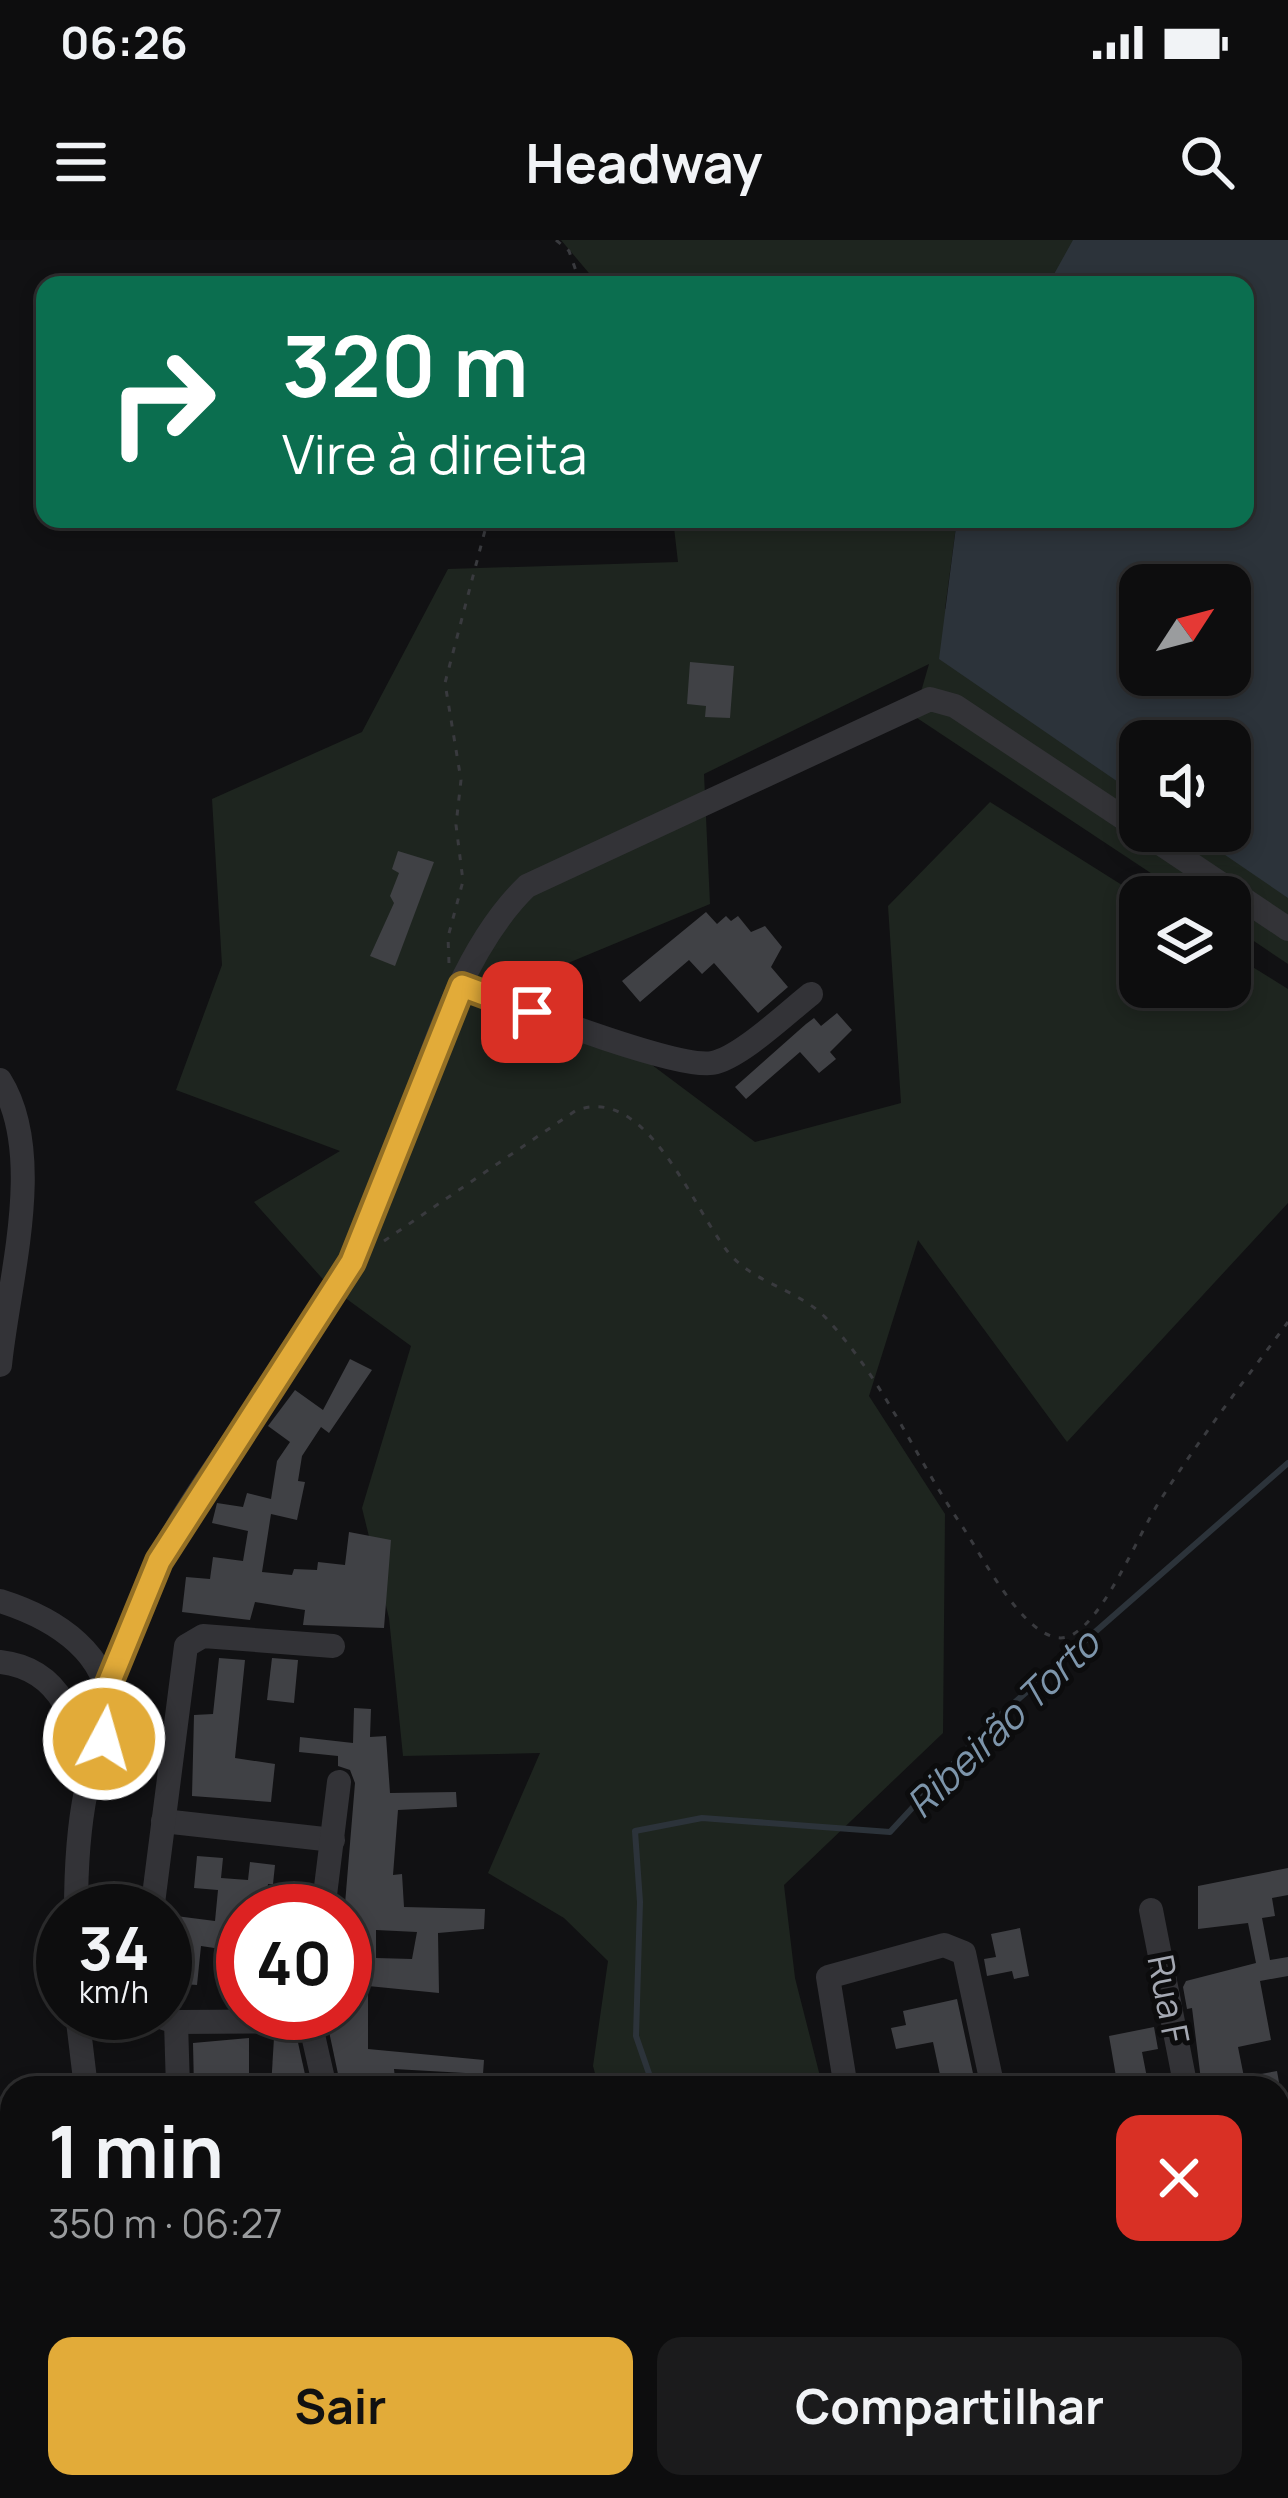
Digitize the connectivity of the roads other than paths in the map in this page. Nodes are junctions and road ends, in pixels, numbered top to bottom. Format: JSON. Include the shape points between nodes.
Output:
{"nodes":[{"id":1,"x":1119,"y":815,"type":"edge"},
{"id":2,"x":1174,"y":852,"type":"edge"},
{"id":3,"x":1288,"y":928,"type":"edge"},
{"id":4,"x":462,"y":986,"type":"junction"},
{"id":5,"x":812,"y":994,"type":"dead end"},
{"id":6,"x":0,"y":1080,"type":"edge"},
{"id":7,"x":0,"y":1365,"type":"edge"},
{"id":8,"x":0,"y":1601,"type":"edge"},
{"id":9,"x":70,"y":1636,"type":"junction"},
{"id":10,"x":124,"y":1643,"type":"junction"},
{"id":11,"x":333,"y":1646,"type":"dead end"},
{"id":12,"x":0,"y":1662,"type":"edge"},
{"id":13,"x":107,"y":1688,"type":"junction"},
{"id":14,"x":74,"y":1718,"type":"junction"},
{"id":15,"x":108,"y":1721,"type":"junction"},
{"id":16,"x":170,"y":1741,"type":"junction"},
{"id":17,"x":339,"y":1782,"type":"dead end"},
{"id":18,"x":87,"y":1788,"type":"junction"},
{"id":19,"x":163,"y":1821,"type":"junction"},
{"id":20,"x":332,"y":1840,"type":"junction"},
{"id":21,"x":78,"y":1884,"type":"edge"},
{"id":22,"x":155,"y":1884,"type":"edge"},
{"id":23,"x":326,"y":1884,"type":"edge"},
{"id":24,"x":1151,"y":1910,"type":"dead end"},
{"id":25,"x":80,"y":2040,"type":"edge"},
{"id":26,"x":177,"y":2040,"type":"edge"},
{"id":27,"x":314,"y":2040,"type":"edge"},
{"id":28,"x":85,"y":2076,"type":"edge"},
{"id":29,"x":178,"y":2076,"type":"edge"},
{"id":30,"x":322,"y":2076,"type":"edge"},
{"id":31,"x":844,"y":2076,"type":"edge"},
{"id":32,"x":991,"y":2076,"type":"edge"},
{"id":33,"x":1184,"y":2076,"type":"edge"}],
"edges":[{"from":1,"to":4,"type":"street","via":[[955,706],[930,700],[527,886],[495,922]]},
{"from":2,"to":3,"type":"street"},
{"from":4,"to":5,"type":"street","via":[[710,1064]]},
{"from":4,"to":10,"type":"street","via":[[352,1262],[185,1514]]},
{"from":6,"to":7,"type":"street","via":[[16,1118],[22,1180]]},
{"from":8,"to":9,"type":"street"},
{"from":9,"to":10,"type":"street"},
{"from":9,"to":13,"type":"street"},
{"from":10,"to":13,"type":"street"},
{"from":11,"to":16,"type":"street","via":[[191,1640]]},
{"from":12,"to":14,"type":"street","via":[[36,1673]]},
{"from":13,"to":15,"type":"street"},
{"from":14,"to":15,"type":"street"},
{"from":14,"to":18,"type":"street"},
{"from":15,"to":16,"type":"street"},
{"from":15,"to":18,"type":"street"},
{"from":16,"to":19,"type":"street"},
{"from":17,"to":20,"type":"street"},
{"from":18,"to":21,"type":"street"},
{"from":19,"to":20,"type":"street"},
{"from":19,"to":22,"type":"street"},
{"from":20,"to":23,"type":"street"},
{"from":24,"to":33,"type":"street","name":"Rua F"},
{"from":25,"to":28,"type":"street"},
{"from":26,"to":29,"type":"street"},
{"from":27,"to":30,"type":"street"},
{"from":31,"to":32,"type":"street","via":[[828,1976],[949,1946],[961,1948],[967,1962]]}]}
